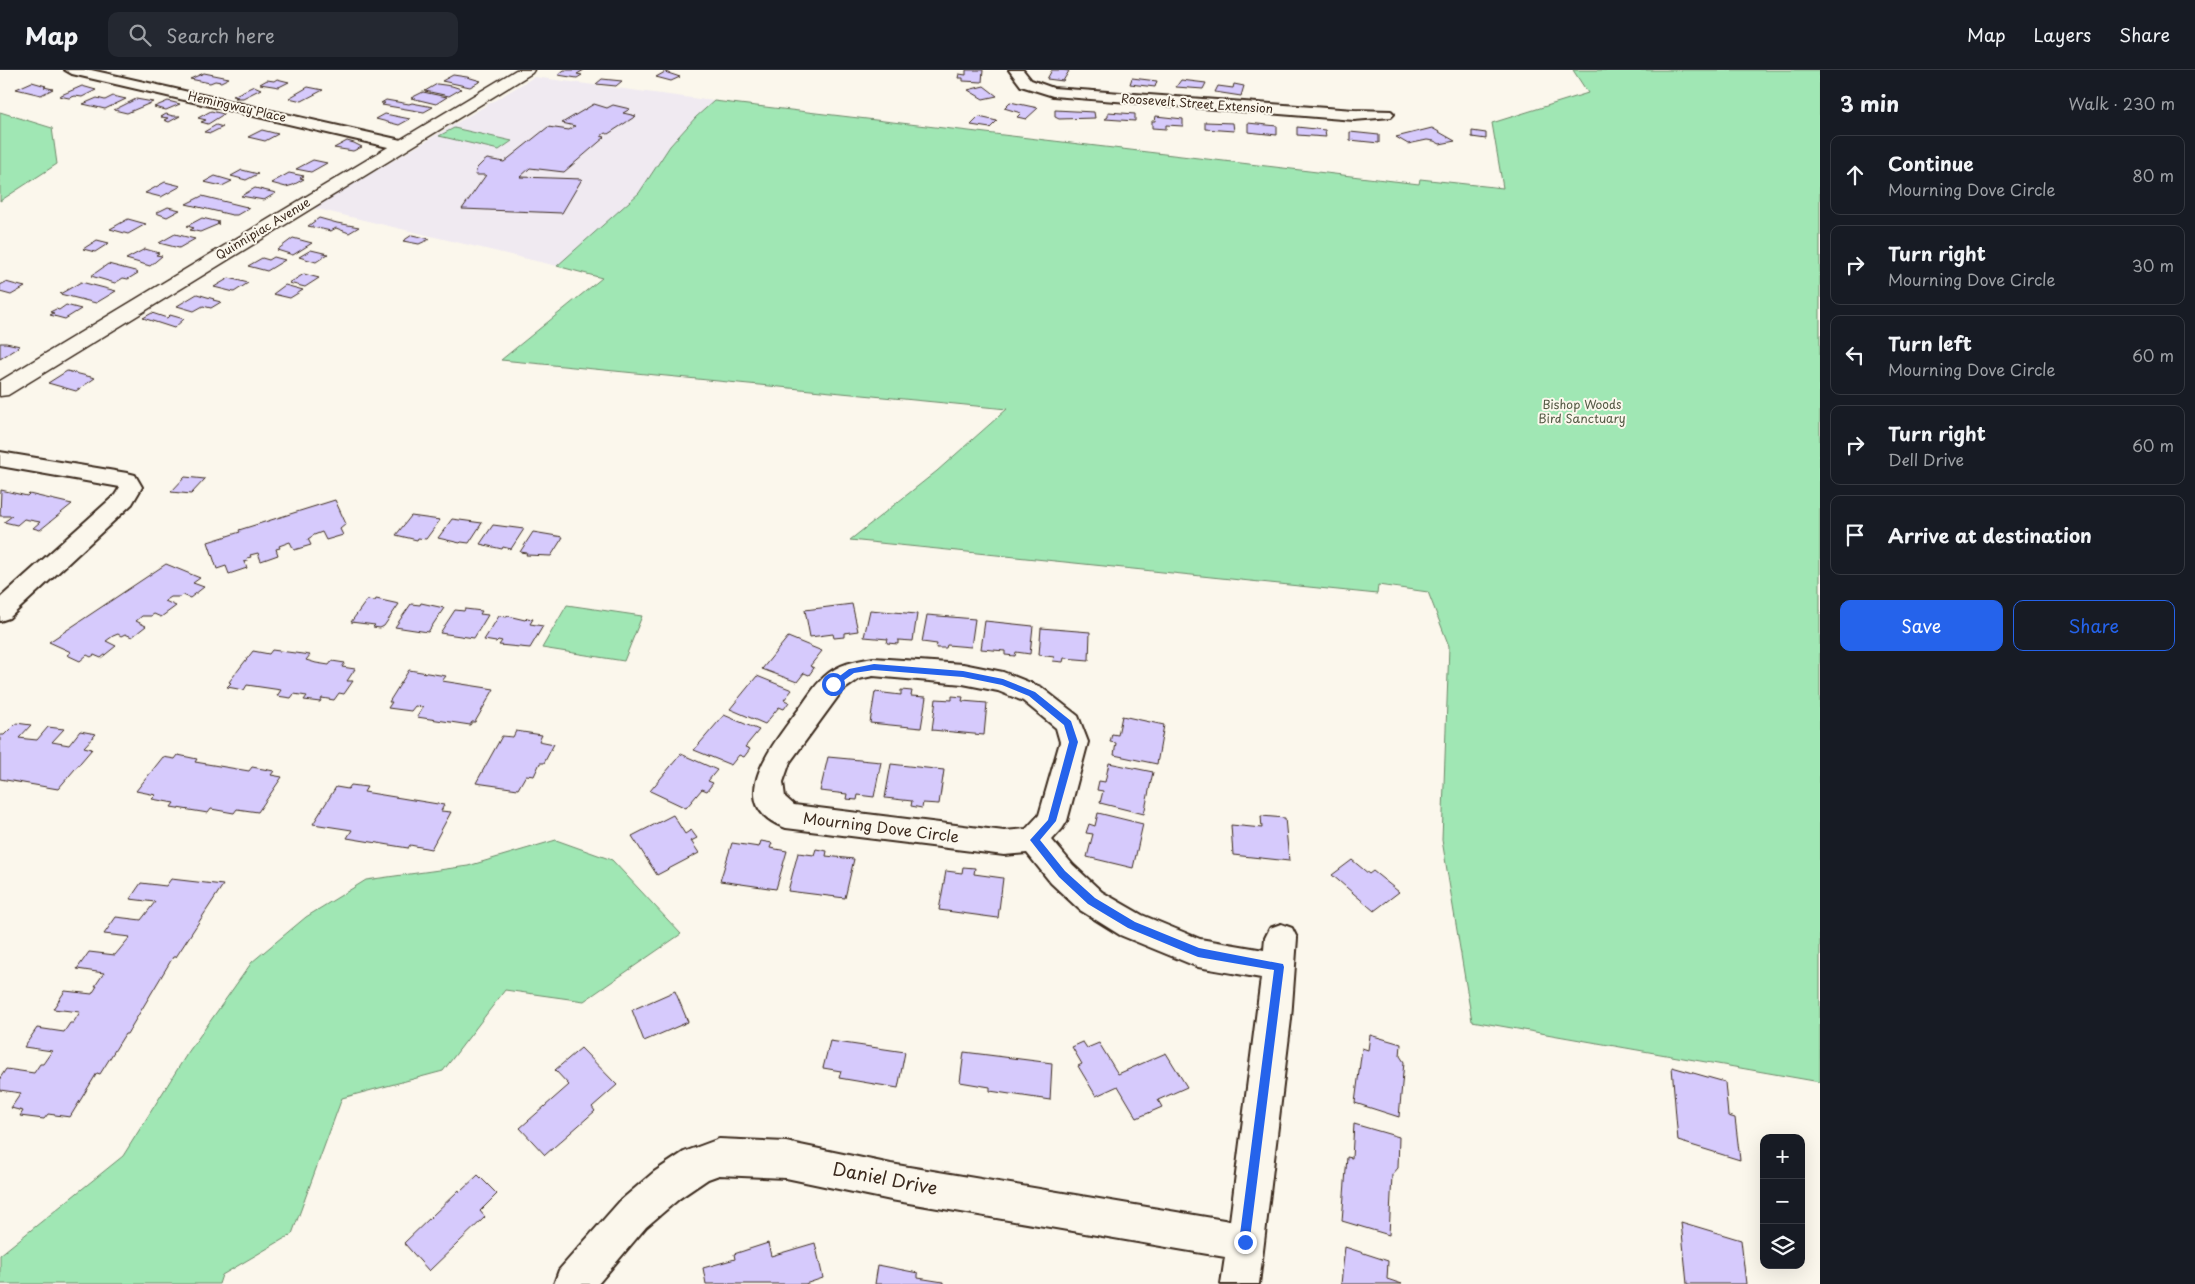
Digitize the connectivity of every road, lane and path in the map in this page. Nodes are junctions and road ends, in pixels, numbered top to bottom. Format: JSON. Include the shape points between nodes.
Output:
{"nodes":[{"id":1,"x":72,"y":70,"type":"edge"},
{"id":2,"x":527,"y":70,"type":"edge"},
{"id":3,"x":1016,"y":70,"type":"edge"},
{"id":4,"x":1386,"y":114,"type":"dead end"},
{"id":5,"x":401,"y":144,"type":"junction"},
{"id":6,"x":0,"y":390,"type":"edge"},
{"id":7,"x":0,"y":459,"type":"edge"},
{"id":8,"x":0,"y":612,"type":"edge"},
{"id":9,"x":1034,"y":840,"type":"junction"},
{"id":10,"x":1245,"y":1242,"type":"junction"},
{"id":11,"x":572,"y":1284,"type":"edge"},
{"id":12,"x":1240,"y":1284,"type":"edge"}],
"edges":[{"from":1,"to":5,"type":"street","name":"Hemingway Place"},
{"from":2,"to":5,"type":"main road","name":"Quinnipiac Avenue"},
{"from":3,"to":4,"type":"street","name":"Roosevelt Street Extension","via":[[1028,84],[1053,92],[1354,115]]},
{"from":5,"to":6,"type":"main road","name":"Quinnipiac Avenue"},
{"from":7,"to":8,"type":"street","via":[[127,480],[131,488],[124,499]]},
{"from":9,"to":9,"type":"street","name":"Mourning Dove Circle","via":[[1052,821],[1074,742],[1068,723],[1032,694],[1003,682],[963,674],[874,667],[852,671],[833,684],[778,758],[769,782],[771,802],[786,816],[1004,843]]},
{"from":9,"to":10,"type":"street","via":[[1062,874],[1091,901],[1131,925],[1198,952],[1280,952]]},
{"from":10,"to":11,"type":"street","name":"Daniel Drive","via":[[891,1182],[786,1160],[719,1157],[689,1170],[633,1214]]},
{"from":10,"to":12,"type":"street"}]}
